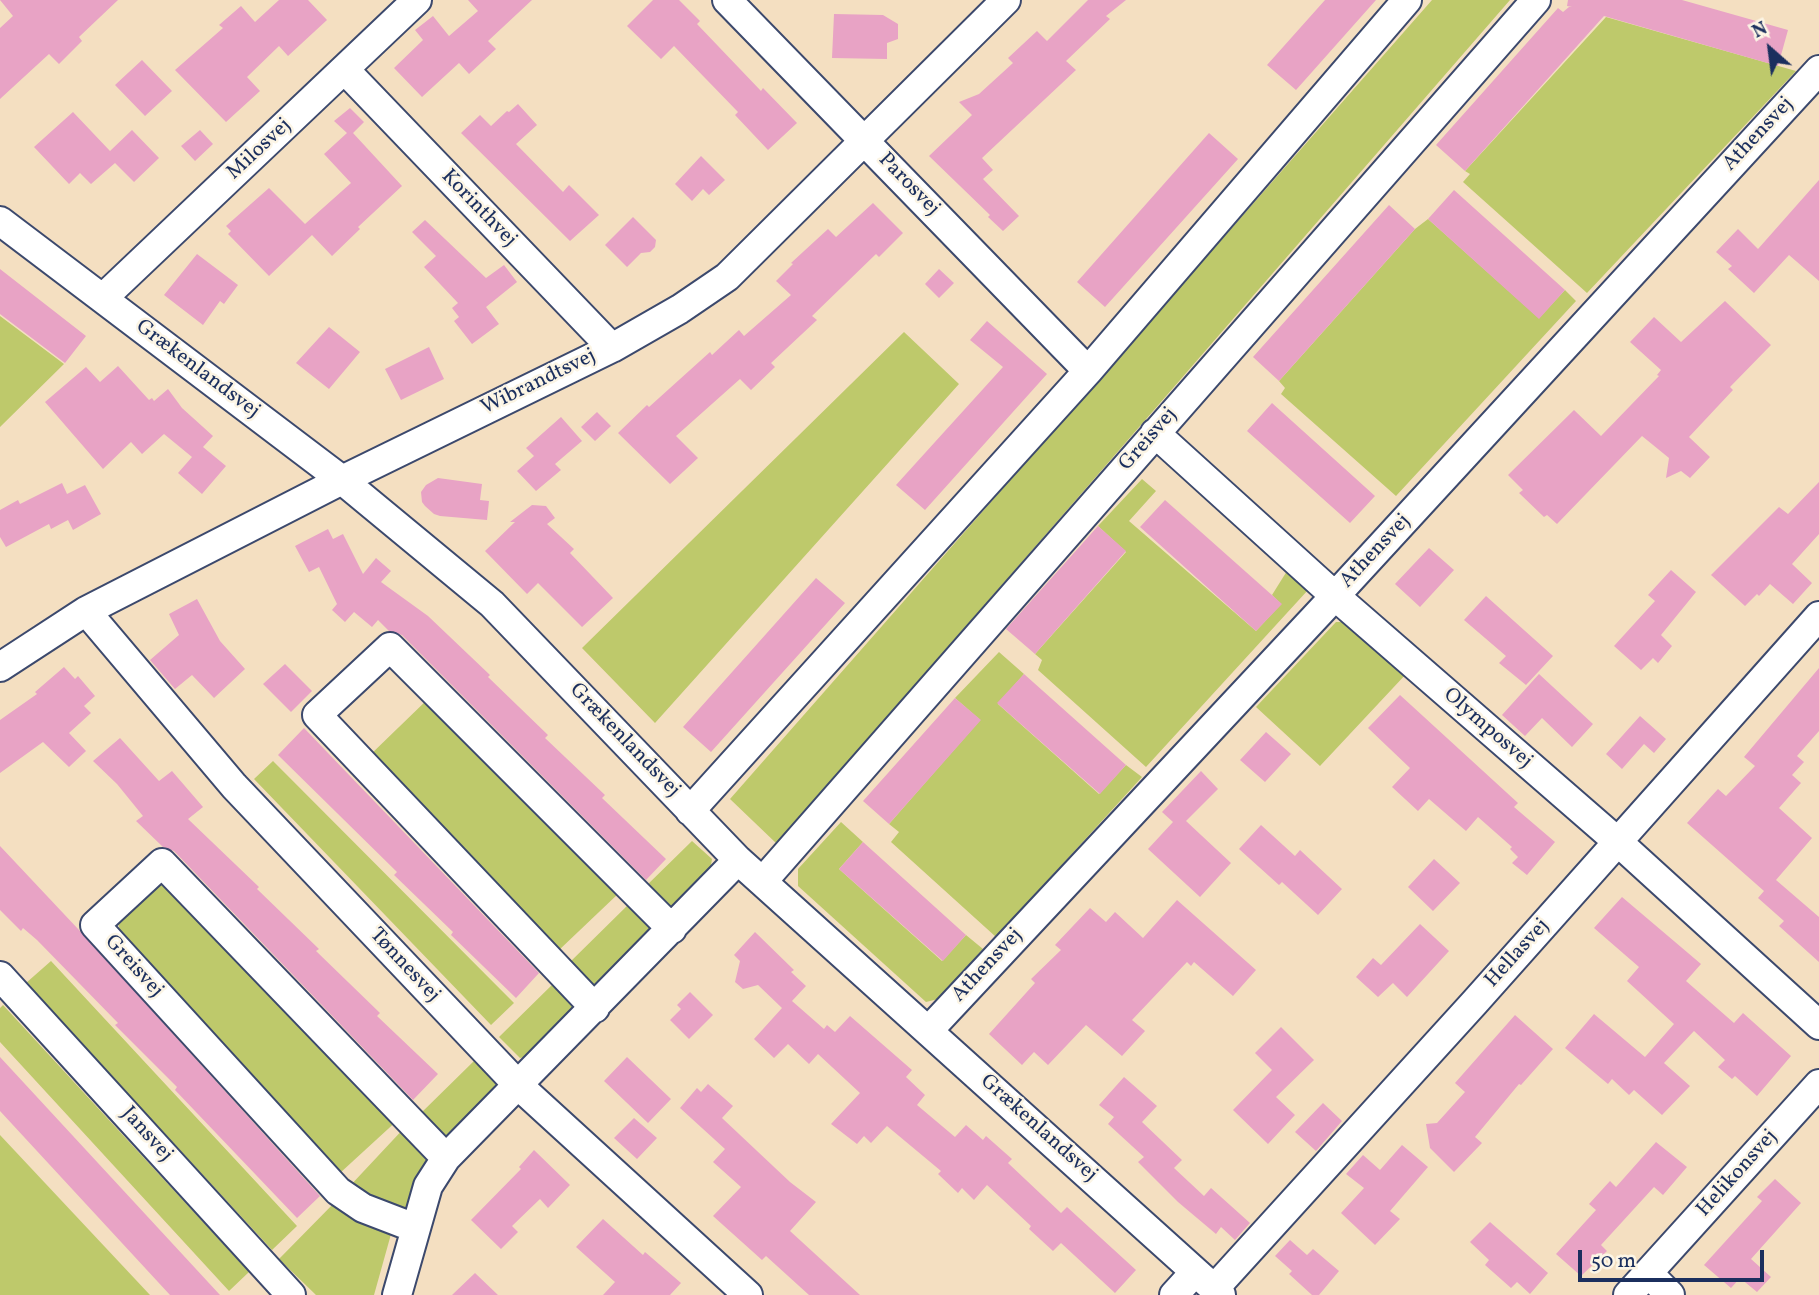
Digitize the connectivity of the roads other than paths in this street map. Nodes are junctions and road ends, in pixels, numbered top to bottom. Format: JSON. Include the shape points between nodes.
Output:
{"nodes":[{"id":1,"x":418,"y":0,"type":"edge"},
{"id":2,"x":727,"y":0,"type":"edge"},
{"id":3,"x":1006,"y":0,"type":"edge"},
{"id":4,"x":1407,"y":0,"type":"edge"},
{"id":5,"x":1536,"y":0,"type":"edge"},
{"id":6,"x":345,"y":70,"type":"junction"},
{"id":7,"x":1819,"y":70,"type":"edge"},
{"id":8,"x":864,"y":140,"type":"junction"},
{"id":9,"x":0,"y":220,"type":"edge"},
{"id":10,"x":103,"y":298,"type":"junction"},
{"id":11,"x":612,"y":348,"type":"junction"},
{"id":12,"x":1088,"y":371,"type":"junction"},
{"id":13,"x":1155,"y":433,"type":"junction"},
{"id":14,"x":342,"y":480,"type":"junction"},
{"id":15,"x":1335,"y":596,"type":"junction"},
{"id":16,"x":86,"y":611,"type":"junction"},
{"id":17,"x":1819,"y":616,"type":"edge"},
{"id":18,"x":0,"y":667,"type":"edge"},
{"id":19,"x":691,"y":811,"type":"junction"},
{"id":20,"x":1618,"y":842,"type":"junction"},
{"id":21,"x":738,"y":860,"type":"junction"},
{"id":22,"x":763,"y":881,"type":"junction"},
{"id":23,"x":672,"y":929,"type":"junction"},
{"id":24,"x":0,"y":976,"type":"edge"},
{"id":25,"x":595,"y":1008,"type":"junction"},
{"id":26,"x":1819,"y":1025,"type":"edge"},
{"id":27,"x":929,"y":1031,"type":"junction"},
{"id":28,"x":1819,"y":1084,"type":"edge"},
{"id":29,"x":518,"y":1086,"type":"junction"},
{"id":30,"x":446,"y":1158,"type":"junction"},
{"id":31,"x":415,"y":1228,"type":"junction"},
{"id":32,"x":1648,"y":1273,"type":"junction"},
{"id":33,"x":1210,"y":1285,"type":"edge"},
{"id":34,"x":291,"y":1295,"type":"edge"},
{"id":35,"x":397,"y":1295,"type":"edge"},
{"id":36,"x":748,"y":1295,"type":"edge"},
{"id":37,"x":1174,"y":1295,"type":"edge"},
{"id":38,"x":1628,"y":1295,"type":"edge"},
{"id":39,"x":1670,"y":1295,"type":"edge"}],
"edges":[{"from":1,"to":6,"type":"street","name":"Milosvej"},
{"from":2,"to":8,"type":"street","name":"Parosvej"},
{"from":3,"to":8,"type":"street","name":"Wibrandtsvej"},
{"from":4,"to":12,"type":"street"},
{"from":5,"to":13,"type":"street","name":"Greisvej"},
{"from":6,"to":10,"type":"street","name":"Milosvej"},
{"from":6,"to":11,"type":"street","name":"Korinthvej"},
{"from":7,"to":15,"type":"street","name":"Athensvej"},
{"from":8,"to":11,"type":"street","name":"Wibrandtsvej","via":[[727,276]]},
{"from":8,"to":12,"type":"street","name":"Parosvej"},
{"from":9,"to":10,"type":"street","name":"Grækenlandsvej"},
{"from":10,"to":14,"type":"street","name":"Grækenlandsvej"},
{"from":11,"to":14,"type":"street","name":"Wibrandtsvej"},
{"from":12,"to":19,"type":"street"},
{"from":13,"to":15,"type":"street","name":"Olymposvej"},
{"from":13,"to":22,"type":"street","name":"Greisvej"},
{"from":14,"to":16,"type":"street","name":"Wibrandtsvej"},
{"from":14,"to":19,"type":"street","name":"Grækenlandsvej","via":[[492,604]]},
{"from":15,"to":20,"type":"street","name":"Olymposvej"},
{"from":15,"to":27,"type":"street","name":"Athensvej"},
{"from":16,"to":18,"type":"street","name":"Wibrandtsvej"},
{"from":16,"to":29,"type":"street","name":"Tønnesvej","via":[[234,786]]},
{"from":17,"to":20,"type":"street","name":"Hellasvej"},
{"from":19,"to":21,"type":"street","name":"Grækenlandsvej"},
{"from":20,"to":26,"type":"street","name":"Olymposvej"},
{"from":20,"to":33,"type":"street","name":"Hellasvej"},
{"from":21,"to":22,"type":"street","name":"Grækenlandsvej"},
{"from":21,"to":23,"type":"street"},
{"from":22,"to":27,"type":"street","name":"Grækenlandsvej"},
{"from":23,"to":25,"type":"street"},
{"from":23,"to":25,"type":"street","via":[[390,647],[317,715]]},
{"from":24,"to":34,"type":"street","name":"Jansvej"},
{"from":25,"to":29,"type":"street"},
{"from":27,"to":33,"type":"street","name":"Grækenlandsvej"},
{"from":28,"to":32,"type":"street","name":"Helikonsvej"},
{"from":29,"to":30,"type":"street"},
{"from":29,"to":36,"type":"street","name":"Tønnesvej"},
{"from":30,"to":31,"type":"street","via":[[428,1186]]},
{"from":30,"to":31,"type":"street","name":"Greisvej","via":[[162,863],[95,925],[338,1191],[363,1208]]},
{"from":31,"to":35,"type":"street"},
{"from":32,"to":38,"type":"street","name":"Helikonsvej"},
{"from":32,"to":39,"type":"street"},
{"from":33,"to":37,"type":"street","name":"Hellasvej"}]}
